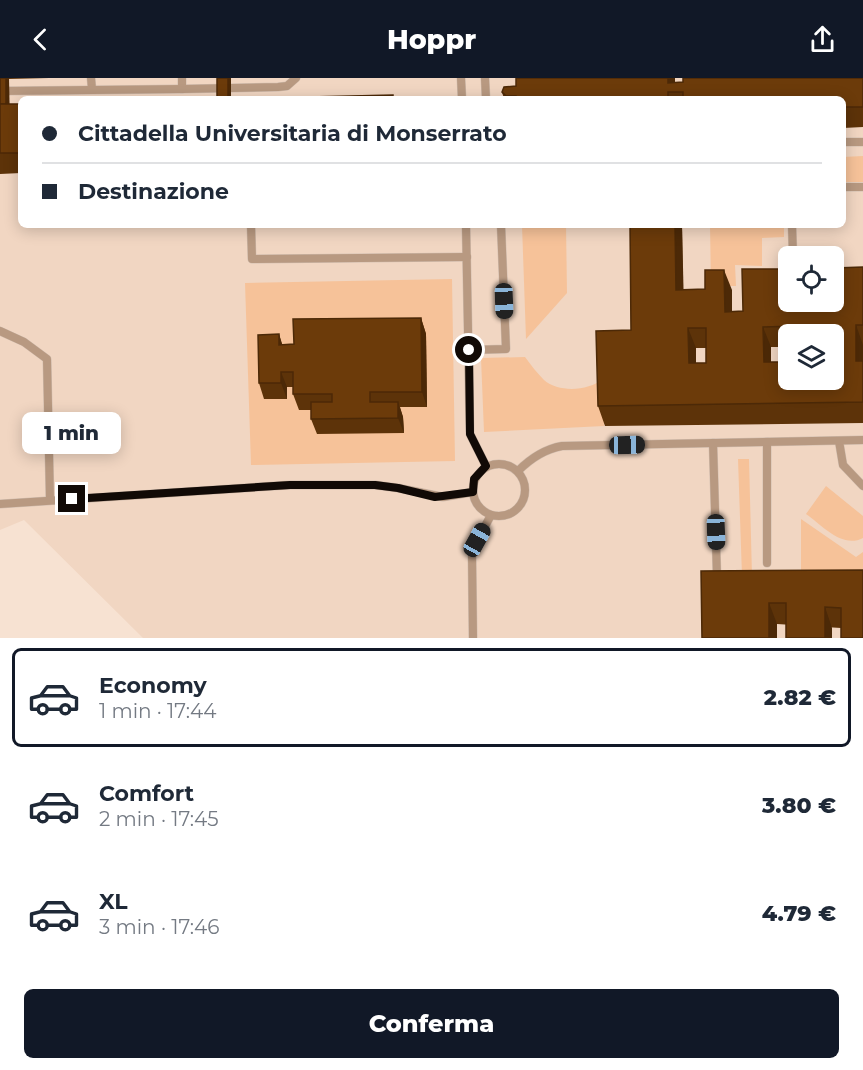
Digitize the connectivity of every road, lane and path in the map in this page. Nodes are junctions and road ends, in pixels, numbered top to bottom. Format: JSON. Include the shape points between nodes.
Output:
{"nodes":[{"id":1,"x":92,"y":78,"type":"edge"},
{"id":2,"x":182,"y":78,"type":"edge"},
{"id":3,"x":296,"y":78,"type":"edge"},
{"id":4,"x":461,"y":78,"type":"edge"},
{"id":5,"x":485,"y":78,"type":"edge"},
{"id":6,"x":182,"y":88,"type":"junction"},
{"id":7,"x":92,"y":89,"type":"junction"},
{"id":8,"x":0,"y":91,"type":"edge"},
{"id":9,"x":462,"y":96,"type":"edge"},
{"id":10,"x":486,"y":96,"type":"edge"},
{"id":11,"x":846,"y":142,"type":"edge"},
{"id":12,"x":863,"y":142,"type":"edge"},
{"id":13,"x":863,"y":187,"type":"edge"},
{"id":14,"x":846,"y":188,"type":"edge"},
{"id":15,"x":251,"y":228,"type":"edge"},
{"id":16,"x":466,"y":228,"type":"edge"},
{"id":17,"x":501,"y":228,"type":"edge"},
{"id":18,"x":792,"y":228,"type":"edge"},
{"id":19,"x":793,"y":246,"type":"edge"},
{"id":20,"x":467,"y":257,"type":"junction"},
{"id":21,"x":0,"y":331,"type":"edge"},
{"id":22,"x":469,"y":350,"type":"junction"},
{"id":23,"x":863,"y":440,"type":"edge"},
{"id":24,"x":839,"y":441,"type":"junction"},
{"id":25,"x":767,"y":442,"type":"junction"},
{"id":26,"x":713,"y":443,"type":"junction"},
{"id":27,"x":486,"y":466,"type":"junction"},
{"id":28,"x":518,"y":471,"type":"junction"},
{"id":29,"x":863,"y":486,"type":"edge"},
{"id":30,"x":473,"y":492,"type":"junction"},
{"id":31,"x":50,"y":500,"type":"junction"},
{"id":32,"x":0,"y":504,"type":"edge"},
{"id":33,"x":491,"y":515,"type":"junction"},
{"id":34,"x":767,"y":563,"type":"dead end"},
{"id":35,"x":717,"y":577,"type":"edge"},
{"id":36,"x":473,"y":638,"type":"edge"}],
"edges":[{"from":1,"to":7,"type":"lane"},
{"from":2,"to":6,"type":"lane"},
{"from":3,"to":6,"type":"lane","via":[[287,86],[278,87]]},
{"from":4,"to":9,"type":"lane"},
{"from":5,"to":10,"type":"lane"},
{"from":6,"to":7,"type":"lane"},
{"from":7,"to":8,"type":"lane"},
{"from":11,"to":12,"type":"lane"},
{"from":13,"to":14,"type":"lane"},
{"from":15,"to":20,"type":"lane","via":[[252,259]]},
{"from":16,"to":20,"type":"lane"},
{"from":17,"to":22,"type":"lane","via":[[506,349]]},
{"from":18,"to":19,"type":"lane"},
{"from":20,"to":22,"type":"lane"},
{"from":21,"to":31,"type":"lane","via":[[47,359]]},
{"from":22,"to":27,"type":"lane","via":[[470,434]]},
{"from":23,"to":24,"type":"lane"},
{"from":24,"to":25,"type":"lane"},
{"from":24,"to":29,"type":"lane","via":[[843,465]]},
{"from":25,"to":26,"type":"lane"},
{"from":25,"to":34,"type":"lane"},
{"from":26,"to":28,"type":"lane","via":[[554,448]]},
{"from":26,"to":35,"type":"lane"},
{"from":27,"to":28,"type":"lane","via":[[503,463]]},
{"from":27,"to":30,"type":"lane","via":[[474,479]]},
{"from":28,"to":33,"type":"lane","via":[[526,487],[522,504],[508,515]]},
{"from":30,"to":31,"type":"lane","via":[[435,497],[375,485],[290,485]]},
{"from":30,"to":33,"type":"lane","via":[[477,505]]},
{"from":31,"to":32,"type":"lane"},
{"from":33,"to":36,"type":"lane","via":[[472,555]]}]}
